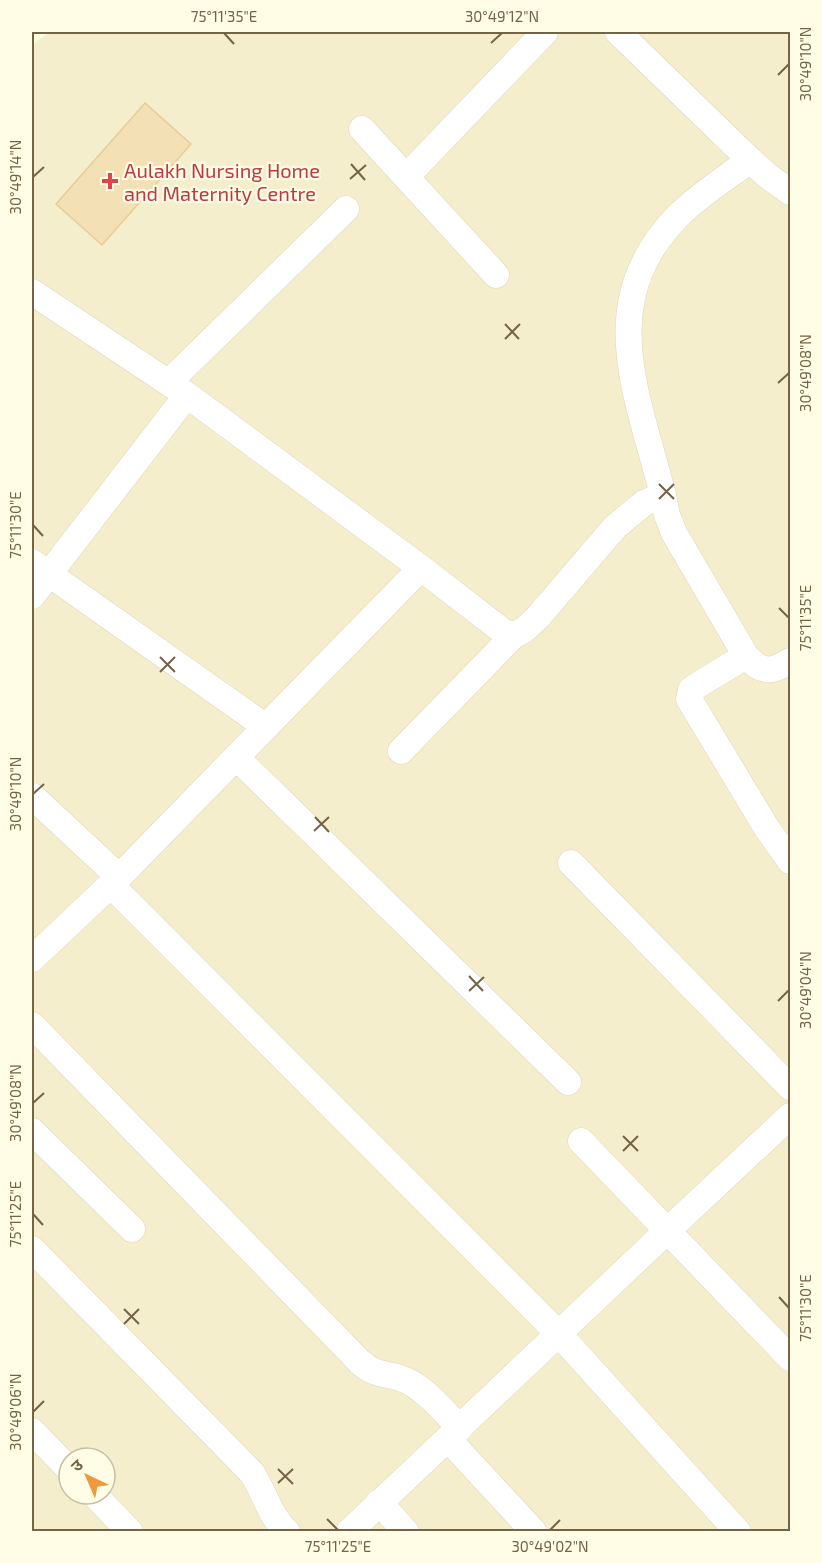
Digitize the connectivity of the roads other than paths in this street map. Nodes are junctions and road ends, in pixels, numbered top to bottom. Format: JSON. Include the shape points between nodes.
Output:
{"nodes":[{"id":1,"x":544,"y":32,"type":"edge"},
{"id":2,"x":618,"y":32,"type":"edge"},
{"id":3,"x":362,"y":129,"type":"dead end"},
{"id":4,"x":750,"y":160,"type":"junction"},
{"id":5,"x":406,"y":177,"type":"junction"},
{"id":6,"x":790,"y":192,"type":"edge"},
{"id":7,"x":346,"y":209,"type":"dead end"},
{"id":8,"x":496,"y":275,"type":"dead end"},
{"id":9,"x":32,"y":292,"type":"edge"},
{"id":10,"x":178,"y":389,"type":"junction"},
{"id":11,"x":663,"y":495,"type":"junction"},
{"id":12,"x":41,"y":568,"type":"edge"},
{"id":13,"x":421,"y":568,"type":"junction"},
{"id":14,"x":32,"y":596,"type":"edge"},
{"id":15,"x":514,"y":635,"type":"junction"},
{"id":16,"x":746,"y":656,"type":"junction"},
{"id":17,"x":790,"y":661,"type":"edge"},
{"id":18,"x":266,"y":727,"type":"junction"},
{"id":19,"x":401,"y":751,"type":"dead end"},
{"id":20,"x":236,"y":757,"type":"junction"},
{"id":21,"x":32,"y":796,"type":"edge"},
{"id":22,"x":790,"y":861,"type":"edge"},
{"id":23,"x":571,"y":863,"type":"dead end"},
{"id":24,"x":115,"y":881,"type":"junction"},
{"id":25,"x":32,"y":959,"type":"edge"},
{"id":26,"x":32,"y":1025,"type":"edge"},
{"id":27,"x":568,"y":1082,"type":"dead end"},
{"id":28,"x":790,"y":1088,"type":"edge"},
{"id":29,"x":787,"y":1126,"type":"edge"},
{"id":30,"x":32,"y":1131,"type":"edge"},
{"id":31,"x":581,"y":1141,"type":"dead end"},
{"id":32,"x":132,"y":1229,"type":"dead end"},
{"id":33,"x":667,"y":1230,"type":"junction"},
{"id":34,"x":32,"y":1249,"type":"edge"},
{"id":35,"x":559,"y":1334,"type":"junction"},
{"id":36,"x":790,"y":1358,"type":"edge"},
{"id":37,"x":32,"y":1431,"type":"edge"},
{"id":38,"x":454,"y":1434,"type":"junction"},
{"id":39,"x":57,"y":1457,"type":"edge"},
{"id":40,"x":379,"y":1502,"type":"junction"},
{"id":41,"x":105,"y":1506,"type":"edge"},
{"id":42,"x":130,"y":1532,"type":"edge"},
{"id":43,"x":287,"y":1532,"type":"edge"},
{"id":44,"x":349,"y":1532,"type":"edge"},
{"id":45,"x":406,"y":1532,"type":"edge"},
{"id":46,"x":534,"y":1532,"type":"edge"},
{"id":47,"x":738,"y":1532,"type":"edge"}],
"edges":[{"from":1,"to":5,"type":"street"},
{"from":2,"to":4,"type":"street"},
{"from":3,"to":5,"type":"street"},
{"from":4,"to":6,"type":"street"},
{"from":4,"to":11,"type":"street","via":[[678,216],[654,244],[632,293],[628,323],[632,372]]},
{"from":5,"to":8,"type":"street"},
{"from":7,"to":10,"type":"street"},
{"from":9,"to":10,"type":"street"},
{"from":10,"to":12,"type":"street"},
{"from":10,"to":13,"type":"street"},
{"from":11,"to":15,"type":"street","via":[[644,503],[615,527],[538,617]]},
{"from":11,"to":16,"type":"street","via":[[674,533]]},
{"from":12,"to":14,"type":"street"},
{"from":12,"to":18,"type":"street"},
{"from":13,"to":15,"type":"street","via":[[504,632]]},
{"from":13,"to":18,"type":"street"},
{"from":15,"to":19,"type":"street"},
{"from":16,"to":17,"type":"street","via":[[756,667],[768,670]]},
{"from":16,"to":22,"type":"street","via":[[701,683],[688,699]]},
{"from":18,"to":20,"type":"street"},
{"from":20,"to":24,"type":"street"},
{"from":20,"to":27,"type":"street"},
{"from":21,"to":24,"type":"street"},
{"from":23,"to":28,"type":"street"},
{"from":24,"to":25,"type":"street"},
{"from":24,"to":35,"type":"street"},
{"from":26,"to":38,"type":"street","via":[[368,1370],[414,1384]]},
{"from":29,"to":33,"type":"street"},
{"from":30,"to":32,"type":"street"},
{"from":31,"to":33,"type":"street"},
{"from":33,"to":35,"type":"street"},
{"from":33,"to":36,"type":"street"},
{"from":34,"to":43,"type":"street","via":[[252,1473],[275,1519]]},
{"from":35,"to":38,"type":"street"},
{"from":35,"to":47,"type":"street"},
{"from":37,"to":39,"type":"street"},
{"from":38,"to":40,"type":"street"},
{"from":38,"to":46,"type":"street"},
{"from":40,"to":44,"type":"street"},
{"from":40,"to":45,"type":"street"},
{"from":41,"to":42,"type":"street"}]}
